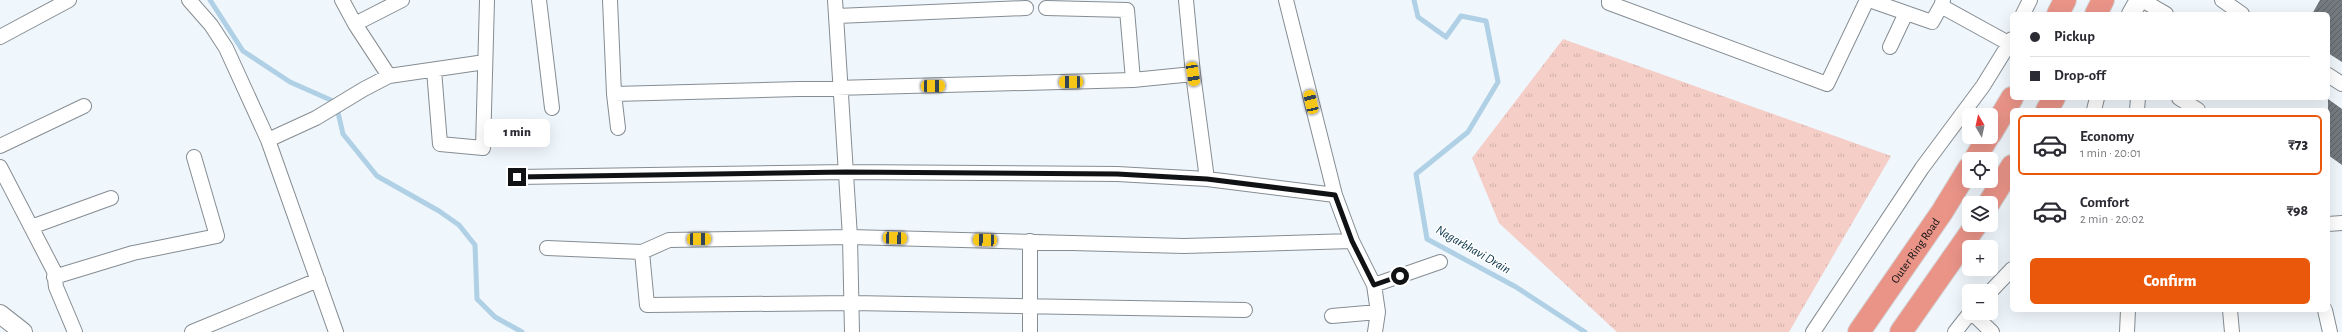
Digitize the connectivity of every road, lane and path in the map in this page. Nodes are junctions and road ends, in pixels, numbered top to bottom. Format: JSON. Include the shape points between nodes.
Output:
{"nodes":[{"id":1,"x":69,"y":0,"type":"edge"},
{"id":2,"x":189,"y":0,"type":"edge"},
{"id":3,"x":342,"y":0,"type":"edge"},
{"id":4,"x":402,"y":0,"type":"edge"},
{"id":5,"x":487,"y":0,"type":"edge"},
{"id":6,"x":539,"y":0,"type":"edge"},
{"id":7,"x":610,"y":0,"type":"edge"},
{"id":8,"x":834,"y":0,"type":"edge"},
{"id":9,"x":1186,"y":0,"type":"edge"},
{"id":10,"x":1286,"y":0,"type":"edge"},
{"id":11,"x":1609,"y":0,"type":"edge"},
{"id":12,"x":1868,"y":0,"type":"edge"},
{"id":13,"x":2030,"y":0,"type":"edge"},
{"id":14,"x":2064,"y":0,"type":"edge"},
{"id":15,"x":2103,"y":0,"type":"edge"},
{"id":16,"x":2139,"y":0,"type":"edge"},
{"id":17,"x":2142,"y":0,"type":"edge"},
{"id":18,"x":2222,"y":0,"type":"edge"},
{"id":19,"x":1942,"y":3,"type":"edge"},
{"id":20,"x":1075,"y":5,"type":"edge"},
{"id":21,"x":1128,"y":5,"type":"edge"},
{"id":22,"x":1026,"y":8,"type":"dead end"},
{"id":23,"x":1046,"y":8,"type":"dead end"},
{"id":24,"x":2025,"y":12,"type":"edge"},
{"id":25,"x":2059,"y":12,"type":"edge"},
{"id":26,"x":2097,"y":12,"type":"edge"},
{"id":27,"x":2133,"y":12,"type":"edge"},
{"id":28,"x":2163,"y":12,"type":"edge"},
{"id":29,"x":2239,"y":12,"type":"edge"},
{"id":30,"x":1906,"y":13,"type":"junction"},
{"id":31,"x":836,"y":16,"type":"junction"},
{"id":32,"x":355,"y":24,"type":"junction"},
{"id":33,"x":0,"y":37,"type":"edge"},
{"id":34,"x":2010,"y":41,"type":"edge"},
{"id":35,"x":2010,"y":44,"type":"edge"},
{"id":36,"x":1890,"y":46,"type":"dead end"},
{"id":37,"x":485,"y":62,"type":"junction"},
{"id":38,"x":434,"y":70,"type":"junction"},
{"id":39,"x":1193,"y":74,"type":"junction"},
{"id":40,"x":389,"y":76,"type":"junction"},
{"id":41,"x":2330,"y":76,"type":"edge"},
{"id":42,"x":1133,"y":80,"type":"junction"},
{"id":43,"x":2342,"y":84,"type":"edge"},
{"id":44,"x":841,"y":88,"type":"junction"},
{"id":45,"x":614,"y":94,"type":"junction"},
{"id":46,"x":2011,"y":100,"type":"edge"},
{"id":47,"x":2182,"y":100,"type":"edge"},
{"id":48,"x":84,"y":106,"type":"dead end"},
{"id":49,"x":552,"y":108,"type":"dead end"},
{"id":50,"x":2195,"y":108,"type":"edge"},
{"id":51,"x":1998,"y":121,"type":"edge"},
{"id":52,"x":618,"y":128,"type":"dead end"},
{"id":53,"x":268,"y":140,"type":"junction"},
{"id":54,"x":0,"y":146,"type":"edge"},
{"id":55,"x":194,"y":157,"type":"dead end"},
{"id":56,"x":0,"y":167,"type":"edge"},
{"id":57,"x":2010,"y":169,"type":"edge"},
{"id":58,"x":846,"y":172,"type":"junction"},
{"id":59,"x":517,"y":177,"type":"dead end"},
{"id":60,"x":1207,"y":179,"type":"junction"},
{"id":61,"x":1962,"y":179,"type":"edge"},
{"id":62,"x":1335,"y":195,"type":"junction"},
{"id":63,"x":1993,"y":196,"type":"edge"},
{"id":64,"x":111,"y":198,"type":"dead end"},
{"id":65,"x":2342,"y":223,"type":"edge"},
{"id":66,"x":2330,"y":224,"type":"edge"},
{"id":67,"x":31,"y":227,"type":"junction"},
{"id":68,"x":1971,"y":232,"type":"edge"},
{"id":69,"x":850,"y":237,"type":"junction"},
{"id":70,"x":1030,"y":241,"type":"junction"},
{"id":71,"x":1352,"y":241,"type":"junction"},
{"id":72,"x":547,"y":248,"type":"dead end"},
{"id":73,"x":642,"y":252,"type":"junction"},
{"id":74,"x":1440,"y":262,"type":"dead end"},
{"id":75,"x":2010,"y":271,"type":"edge"},
{"id":76,"x":54,"y":277,"type":"junction"},
{"id":77,"x":318,"y":280,"type":"junction"},
{"id":78,"x":1998,"y":284,"type":"edge"},
{"id":79,"x":1374,"y":285,"type":"junction"},
{"id":80,"x":852,"y":303,"type":"junction"},
{"id":81,"x":1030,"y":305,"type":"junction"},
{"id":82,"x":1245,"y":310,"type":"dead end"},
{"id":83,"x":1378,"y":312,"type":"junction"},
{"id":84,"x":2128,"y":312,"type":"edge"},
{"id":85,"x":2230,"y":312,"type":"edge"},
{"id":86,"x":2325,"y":312,"type":"edge"},
{"id":87,"x":0,"y":314,"type":"edge"},
{"id":88,"x":1332,"y":316,"type":"dead end"},
{"id":89,"x":1965,"y":320,"type":"edge"},
{"id":90,"x":1979,"y":320,"type":"edge"},
{"id":91,"x":23,"y":332,"type":"edge"},
{"id":92,"x":75,"y":332,"type":"edge"},
{"id":93,"x":192,"y":332,"type":"edge"},
{"id":94,"x":336,"y":332,"type":"edge"},
{"id":95,"x":852,"y":332,"type":"edge"},
{"id":96,"x":1030,"y":332,"type":"edge"},
{"id":97,"x":1375,"y":332,"type":"edge"},
{"id":98,"x":1813,"y":332,"type":"edge"},
{"id":99,"x":1859,"y":332,"type":"edge"},
{"id":100,"x":1901,"y":332,"type":"edge"},
{"id":101,"x":1955,"y":332,"type":"edge"},
{"id":102,"x":1992,"y":332,"type":"edge"},
{"id":103,"x":2127,"y":332,"type":"edge"},
{"id":104,"x":2232,"y":332,"type":"edge"},
{"id":105,"x":2330,"y":332,"type":"edge"}],
"edges":[{"from":1,"to":33,"type":"street"},
{"from":2,"to":53,"type":"street","via":[[211,25],[226,48]]},
{"from":3,"to":32,"type":"street"},
{"from":4,"to":32,"type":"street"},
{"from":5,"to":37,"type":"street"},
{"from":6,"to":49,"type":"street"},
{"from":7,"to":45,"type":"street"},
{"from":8,"to":31,"type":"street"},
{"from":9,"to":39,"type":"street"},
{"from":10,"to":62,"type":"street"},
{"from":11,"to":12,"type":"street","via":[[1609,3],[1827,84]]},
{"from":12,"to":30,"type":"street"},
{"from":13,"to":24,"type":"street"},
{"from":14,"to":25,"type":"highway"},
{"from":15,"to":26,"type":"highway"},
{"from":16,"to":27,"type":"street"},
{"from":17,"to":28,"type":"street"},
{"from":18,"to":29,"type":"street"},
{"from":19,"to":30,"type":"street","via":[[1932,22]]},
{"from":19,"to":34,"type":"street"},
{"from":20,"to":21,"type":"street"},
{"from":20,"to":23,"type":"street"},
{"from":21,"to":42,"type":"street"},
{"from":22,"to":31,"type":"street"},
{"from":30,"to":36,"type":"street"},
{"from":31,"to":44,"type":"street"},
{"from":32,"to":40,"type":"street"},
{"from":35,"to":98,"type":"street","via":[[1983,86],[1922,168]]},
{"from":37,"to":38,"type":"street"},
{"from":37,"to":38,"type":"street","via":[[483,148],[440,144]]},
{"from":38,"to":40,"type":"street"},
{"from":39,"to":42,"type":"street"},
{"from":39,"to":60,"type":"street"},
{"from":40,"to":53,"type":"street","via":[[316,118]]},
{"from":41,"to":43,"type":"street"},
{"from":42,"to":44,"type":"street"},
{"from":44,"to":45,"type":"street"},
{"from":44,"to":58,"type":"street"},
{"from":45,"to":52,"type":"street"},
{"from":46,"to":51,"type":"highway"},
{"from":47,"to":50,"type":"street"},
{"from":48,"to":54,"type":"street"},
{"from":53,"to":77,"type":"street"},
{"from":55,"to":76,"type":"street","via":[[217,236],[133,253]]},
{"from":56,"to":67,"type":"street"},
{"from":57,"to":63,"type":"highway"},
{"from":58,"to":59,"type":"street"},
{"from":58,"to":60,"type":"street","via":[[1117,174]]},
{"from":58,"to":69,"type":"street"},
{"from":60,"to":62,"type":"street"},
{"from":61,"to":99,"type":"highway","name":"Outer Ring Road"},
{"from":62,"to":71,"type":"street"},
{"from":64,"to":67,"type":"street"},
{"from":65,"to":66,"type":"street"},
{"from":67,"to":76,"type":"street","via":[[54,271]]},
{"from":68,"to":100,"type":"highway"},
{"from":69,"to":70,"type":"street"},
{"from":69,"to":73,"type":"street","via":[[669,240]]},
{"from":69,"to":80,"type":"street"},
{"from":70,"to":71,"type":"street","via":[[1184,246]]},
{"from":70,"to":81,"type":"street"},
{"from":71,"to":79,"type":"street"},
{"from":72,"to":73,"type":"street"},
{"from":73,"to":80,"type":"street","via":[[647,305]]},
{"from":74,"to":79,"type":"street"},
{"from":75,"to":78,"type":"street"},
{"from":76,"to":92,"type":"street"},
{"from":77,"to":93,"type":"street"},
{"from":77,"to":94,"type":"street"},
{"from":79,"to":83,"type":"street"},
{"from":80,"to":81,"type":"street"},
{"from":80,"to":95,"type":"street"},
{"from":81,"to":82,"type":"street"},
{"from":81,"to":96,"type":"street"},
{"from":83,"to":88,"type":"street"},
{"from":83,"to":97,"type":"street"},
{"from":84,"to":103,"type":"street"},
{"from":85,"to":104,"type":"street"},
{"from":86,"to":105,"type":"street"},
{"from":87,"to":91,"type":"street"},
{"from":89,"to":101,"type":"street"},
{"from":90,"to":102,"type":"street"}]}
